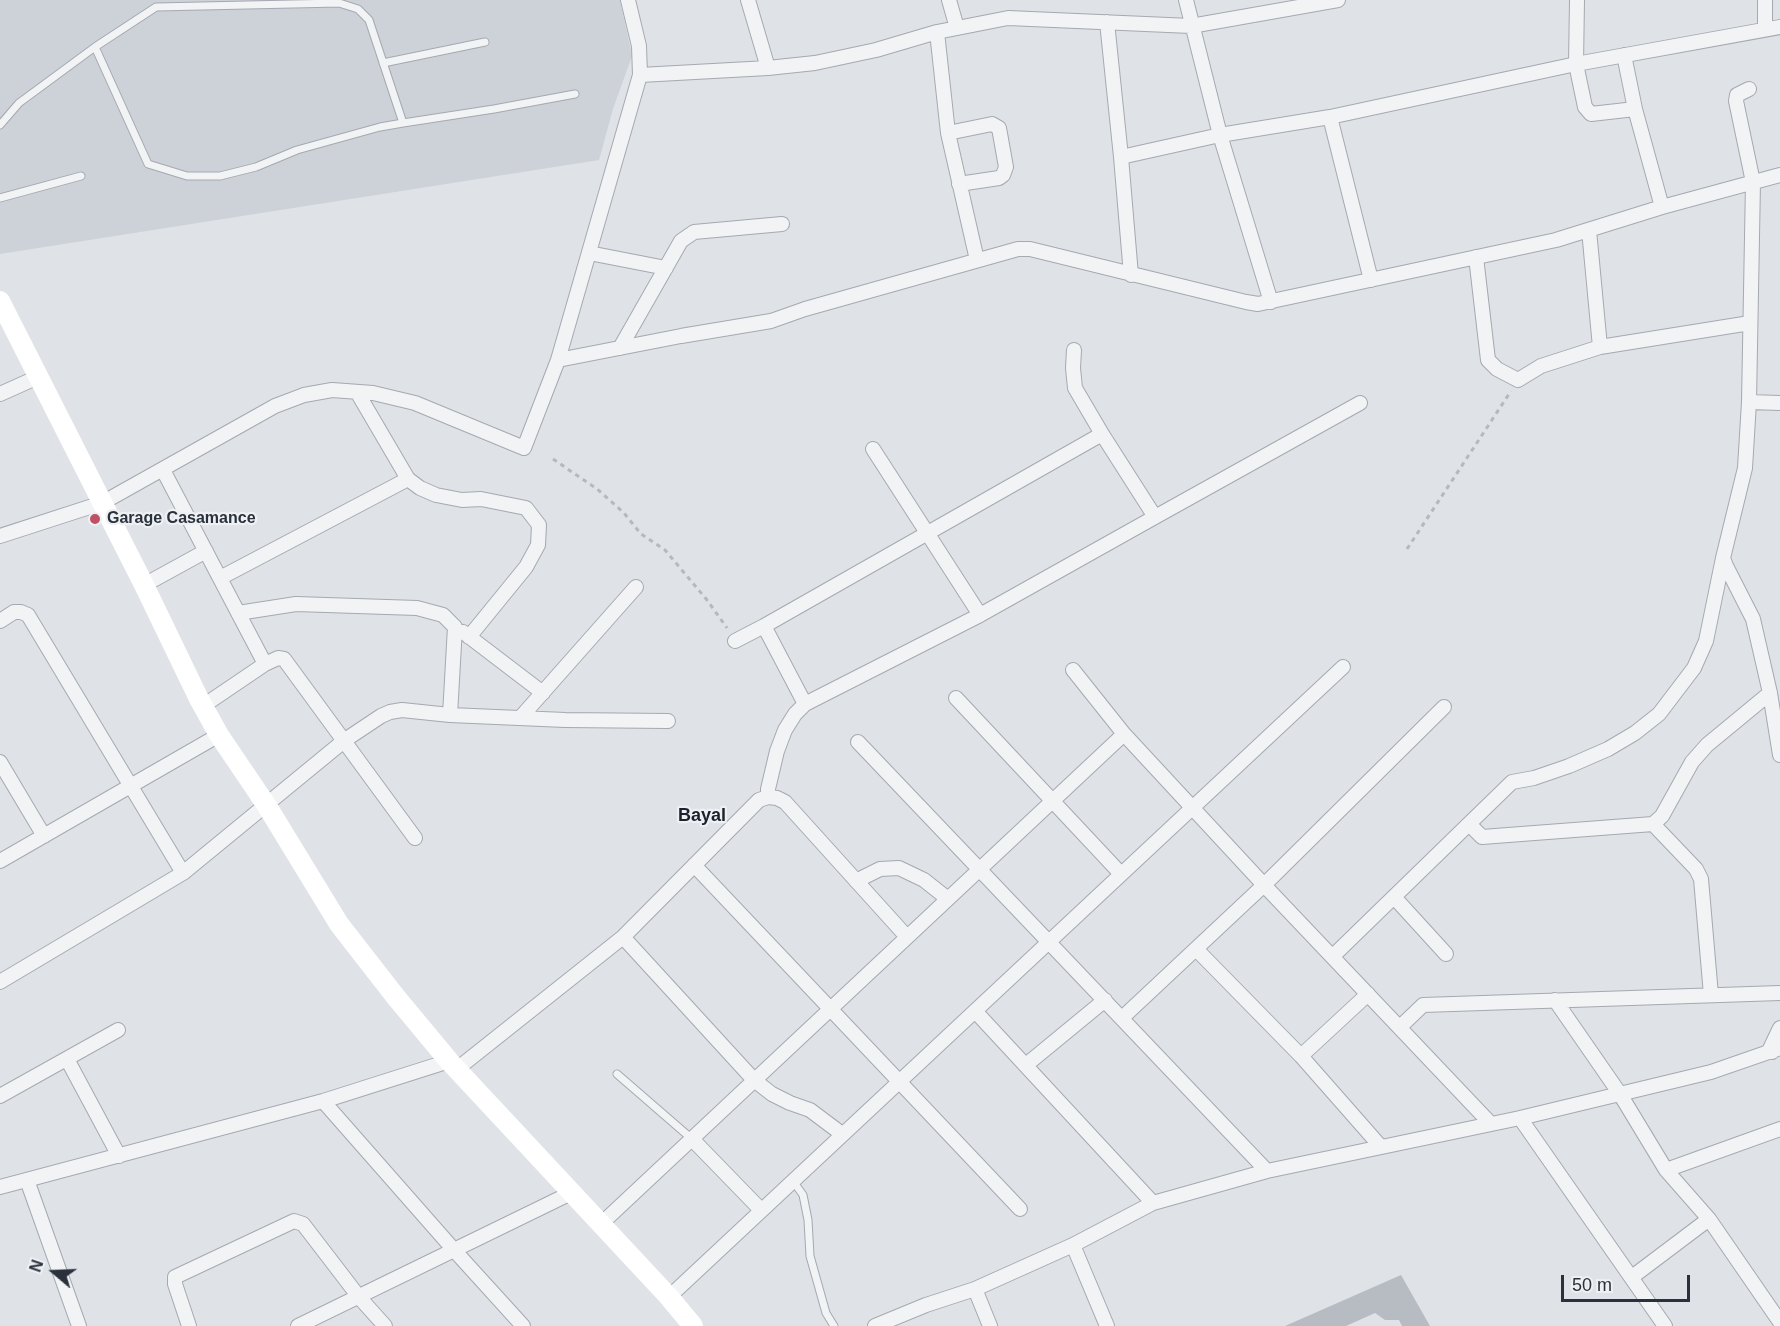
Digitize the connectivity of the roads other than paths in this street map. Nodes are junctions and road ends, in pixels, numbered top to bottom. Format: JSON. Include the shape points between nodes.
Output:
{"nodes":[{"id":1,"x":628,"y":0,"type":"edge"},
{"id":2,"x":748,"y":0,"type":"edge"},
{"id":3,"x":949,"y":0,"type":"edge"},
{"id":4,"x":1186,"y":0,"type":"edge"},
{"id":5,"x":1338,"y":0,"type":"edge"},
{"id":6,"x":1577,"y":0,"type":"edge"},
{"id":7,"x":1765,"y":0,"type":"edge"},
{"id":8,"x":1107,"y":22,"type":"junction"},
{"id":9,"x":1191,"y":26,"type":"junction"},
{"id":10,"x":1780,"y":27,"type":"edge"},
{"id":11,"x":957,"y":28,"type":"junction"},
{"id":12,"x":1765,"y":29,"type":"junction"},
{"id":13,"x":937,"y":32,"type":"junction"},
{"id":14,"x":485,"y":42,"type":"dead end"},
{"id":15,"x":95,"y":46,"type":"junction"},
{"id":16,"x":1624,"y":55,"type":"junction"},
{"id":17,"x":383,"y":63,"type":"junction"},
{"id":18,"x":1576,"y":64,"type":"junction"},
{"id":19,"x":768,"y":68,"type":"junction"},
{"id":20,"x":640,"y":75,"type":"junction"},
{"id":21,"x":1749,"y":89,"type":"dead end"},
{"id":22,"x":575,"y":94,"type":"dead end"},
{"id":23,"x":1635,"y":109,"type":"junction"},
{"id":24,"x":1330,"y":117,"type":"junction"},
{"id":25,"x":403,"y":123,"type":"junction"},
{"id":26,"x":0,"y":125,"type":"edge"},
{"id":27,"x":948,"y":133,"type":"junction"},
{"id":28,"x":1220,"y":135,"type":"junction"},
{"id":29,"x":1121,"y":157,"type":"junction"},
{"id":30,"x":1780,"y":175,"type":"edge"},
{"id":31,"x":81,"y":176,"type":"dead end"},
{"id":32,"x":1753,"y":182,"type":"junction"},
{"id":33,"x":959,"y":184,"type":"junction"},
{"id":34,"x":0,"y":198,"type":"edge"},
{"id":35,"x":1662,"y":207,"type":"junction"},
{"id":36,"x":782,"y":224,"type":"dead end"},
{"id":37,"x":1589,"y":230,"type":"junction"},
{"id":38,"x":589,"y":253,"type":"junction"},
{"id":39,"x":1476,"y":257,"type":"junction"},
{"id":40,"x":977,"y":260,"type":"junction"},
{"id":41,"x":666,"y":268,"type":"junction"},
{"id":42,"x":1131,"y":275,"type":"junction"},
{"id":43,"x":1371,"y":280,"type":"junction"},
{"id":44,"x":0,"y":301,"type":"edge"},
{"id":45,"x":1271,"y":302,"type":"junction"},
{"id":46,"x":1750,"y":323,"type":"junction"},
{"id":47,"x":1600,"y":347,"type":"junction"},
{"id":48,"x":620,"y":348,"type":"junction"},
{"id":49,"x":1074,"y":350,"type":"dead end"},
{"id":50,"x":558,"y":360,"type":"junction"},
{"id":51,"x":38,"y":377,"type":"junction"},
{"id":52,"x":357,"y":392,"type":"junction"},
{"id":53,"x":0,"y":394,"type":"edge"},
{"id":54,"x":1749,"y":402,"type":"junction"},
{"id":55,"x":1360,"y":403,"type":"dead end"},
{"id":56,"x":1780,"y":403,"type":"edge"},
{"id":57,"x":1102,"y":434,"type":"junction"},
{"id":58,"x":873,"y":449,"type":"dead end"},
{"id":59,"x":163,"y":470,"type":"junction"},
{"id":60,"x":408,"y":479,"type":"junction"},
{"id":61,"x":102,"y":503,"type":"junction"},
{"id":62,"x":1155,"y":517,"type":"junction"},
{"id":63,"x":928,"y":534,"type":"junction"},
{"id":64,"x":0,"y":536,"type":"edge"},
{"id":65,"x":206,"y":551,"type":"junction"},
{"id":66,"x":1723,"y":558,"type":"junction"},
{"id":67,"x":220,"y":578,"type":"junction"},
{"id":68,"x":144,"y":585,"type":"junction"},
{"id":69,"x":636,"y":587,"type":"dead end"},
{"id":70,"x":238,"y":613,"type":"junction"},
{"id":71,"x":980,"y":615,"type":"junction"},
{"id":72,"x":0,"y":621,"type":"edge"},
{"id":73,"x":764,"y":626,"type":"junction"},
{"id":74,"x":455,"y":627,"type":"junction"},
{"id":75,"x":469,"y":637,"type":"junction"},
{"id":76,"x":735,"y":640,"type":"road end"},
{"id":77,"x":265,"y":664,"type":"junction"},
{"id":78,"x":1343,"y":667,"type":"dead end"},
{"id":79,"x":1072,"y":670,"type":"dead end"},
{"id":80,"x":543,"y":693,"type":"junction"},
{"id":81,"x":1770,"y":693,"type":"junction"},
{"id":82,"x":956,"y":698,"type":"dead end"},
{"id":83,"x":805,"y":704,"type":"junction"},
{"id":84,"x":203,"y":706,"type":"junction"},
{"id":85,"x":1444,"y":707,"type":"dead end"},
{"id":86,"x":450,"y":715,"type":"junction"},
{"id":87,"x":521,"y":717,"type":"junction"},
{"id":88,"x":668,"y":721,"type":"dead end"},
{"id":89,"x":1124,"y":734,"type":"junction"},
{"id":90,"x":219,"y":735,"type":"junction"},
{"id":91,"x":345,"y":740,"type":"junction"},
{"id":92,"x":858,"y":742,"type":"dead end"},
{"id":93,"x":1780,"y":755,"type":"edge"},
{"id":94,"x":0,"y":762,"type":"edge"},
{"id":95,"x":129,"y":786,"type":"junction"},
{"id":96,"x":768,"y":797,"type":"junction"},
{"id":97,"x":1052,"y":801,"type":"junction"},
{"id":98,"x":267,"y":806,"type":"junction"},
{"id":99,"x":1192,"y":808,"type":"junction"},
{"id":100,"x":1469,"y":824,"type":"junction"},
{"id":101,"x":1653,"y":824,"type":"junction"},
{"id":102,"x":44,"y":836,"type":"junction"},
{"id":103,"x":415,"y":838,"type":"dead end"},
{"id":104,"x":0,"y":861,"type":"edge"},
{"id":105,"x":694,"y":865,"type":"junction"},
{"id":106,"x":980,"y":869,"type":"junction"},
{"id":107,"x":183,"y":873,"type":"junction"},
{"id":108,"x":1121,"y":874,"type":"junction"},
{"id":109,"x":856,"y":881,"type":"junction"},
{"id":110,"x":1264,"y":885,"type":"junction"},
{"id":111,"x":1394,"y":897,"type":"junction"},
{"id":112,"x":948,"y":899,"type":"junction"},
{"id":113,"x":622,"y":937,"type":"junction"},
{"id":114,"x":907,"y":937,"type":"junction"},
{"id":115,"x":1049,"y":941,"type":"junction"},
{"id":116,"x":1196,"y":949,"type":"junction"},
{"id":117,"x":1446,"y":954,"type":"dead end"},
{"id":118,"x":1333,"y":956,"type":"junction"},
{"id":119,"x":0,"y":982,"type":"edge"},
{"id":120,"x":1780,"y":993,"type":"edge"},
{"id":121,"x":1368,"y":994,"type":"junction"},
{"id":122,"x":1710,"y":995,"type":"junction"},
{"id":123,"x":1105,"y":1000,"type":"junction"},
{"id":124,"x":1555,"y":1000,"type":"junction"},
{"id":125,"x":830,"y":1010,"type":"junction"},
{"id":126,"x":975,"y":1011,"type":"junction"},
{"id":127,"x":1122,"y":1018,"type":"junction"},
{"id":128,"x":1400,"y":1028,"type":"junction"},
{"id":129,"x":1780,"y":1028,"type":"edge"},
{"id":130,"x":118,"y":1030,"type":"dead end"},
{"id":131,"x":1776,"y":1051,"type":"edge"},
{"id":132,"x":1301,"y":1056,"type":"junction"},
{"id":133,"x":67,"y":1059,"type":"junction"},
{"id":134,"x":453,"y":1065,"type":"junction"},
{"id":135,"x":1026,"y":1065,"type":"junction"},
{"id":136,"x":617,"y":1074,"type":"dead end"},
{"id":137,"x":754,"y":1080,"type":"junction"},
{"id":138,"x":899,"y":1082,"type":"junction"},
{"id":139,"x":1620,"y":1094,"type":"junction"},
{"id":140,"x":0,"y":1096,"type":"edge"},
{"id":141,"x":323,"y":1101,"type":"junction"},
{"id":142,"x":1520,"y":1118,"type":"junction"},
{"id":143,"x":1491,"y":1124,"type":"junction"},
{"id":144,"x":1779,"y":1132,"type":"edge"},
{"id":145,"x":842,"y":1134,"type":"junction"},
{"id":146,"x":692,"y":1139,"type":"junction"},
{"id":147,"x":1381,"y":1147,"type":"junction"},
{"id":148,"x":119,"y":1156,"type":"junction"},
{"id":149,"x":1666,"y":1170,"type":"junction"},
{"id":150,"x":1267,"y":1171,"type":"junction"},
{"id":151,"x":27,"y":1180,"type":"junction"},
{"id":152,"x":793,"y":1181,"type":"junction"},
{"id":153,"x":0,"y":1186,"type":"edge"},
{"id":154,"x":571,"y":1193,"type":"junction"},
{"id":155,"x":1153,"y":1203,"type":"junction"},
{"id":156,"x":1020,"y":1209,"type":"dead end"},
{"id":157,"x":761,"y":1210,"type":"junction"},
{"id":158,"x":1709,"y":1219,"type":"junction"},
{"id":159,"x":601,"y":1224,"type":"junction"},
{"id":160,"x":1073,"y":1245,"type":"junction"},
{"id":161,"x":454,"y":1250,"type":"junction"},
{"id":162,"x":1632,"y":1278,"type":"junction"},
{"id":163,"x":975,"y":1289,"type":"junction"},
{"id":164,"x":359,"y":1297,"type":"junction"},
{"id":165,"x":669,"y":1297,"type":"junction"},
{"id":166,"x":1780,"y":1322,"type":"edge"},
{"id":167,"x":880,"y":1325,"type":"edge"},
{"id":168,"x":80,"y":1326,"type":"edge"},
{"id":169,"x":189,"y":1326,"type":"edge"},
{"id":170,"x":298,"y":1326,"type":"edge"},
{"id":171,"x":385,"y":1326,"type":"edge"},
{"id":172,"x":524,"y":1326,"type":"edge"},
{"id":173,"x":693,"y":1326,"type":"edge"},
{"id":174,"x":834,"y":1326,"type":"edge"},
{"id":175,"x":990,"y":1326,"type":"edge"},
{"id":176,"x":1107,"y":1326,"type":"edge"},
{"id":177,"x":1665,"y":1326,"type":"edge"}],
"edges":[{"from":1,"to":20,"type":"street","via":[[639,46]]},
{"from":2,"to":19,"type":"street"},
{"from":3,"to":11,"type":"street"},
{"from":4,"to":9,"type":"street"},
{"from":5,"to":9,"type":"street"},
{"from":6,"to":18,"type":"street"},
{"from":7,"to":12,"type":"street"},
{"from":8,"to":9,"type":"street"},
{"from":8,"to":11,"type":"street","via":[[1008,18]]},
{"from":8,"to":29,"type":"street"},
{"from":9,"to":28,"type":"street"},
{"from":10,"to":12,"type":"street"},
{"from":11,"to":13,"type":"street"},
{"from":12,"to":16,"type":"street"},
{"from":13,"to":19,"type":"street","via":[[843,58]]},
{"from":13,"to":27,"type":"street"},
{"from":14,"to":17,"type":"lane"},
{"from":15,"to":17,"type":"lane","via":[[156,7],[339,3],[358,9],[369,20]]},
{"from":15,"to":25,"type":"lane","via":[[147,164],[187,176],[220,176],[297,150]]},
{"from":15,"to":26,"type":"lane","via":[[19,103]]},
{"from":16,"to":18,"type":"street"},
{"from":16,"to":23,"type":"street"},
{"from":17,"to":25,"type":"lane"},
{"from":18,"to":23,"type":"street","via":[[1585,107],[1591,114]]},
{"from":18,"to":24,"type":"street"},
{"from":19,"to":20,"type":"street"},
{"from":20,"to":38,"type":"street"},
{"from":21,"to":32,"type":"street","via":[[1737,95],[1736,101]]},
{"from":22,"to":25,"type":"lane"},
{"from":23,"to":35,"type":"street"},
{"from":24,"to":28,"type":"street"},
{"from":24,"to":43,"type":"street"},
{"from":27,"to":33,"type":"street"},
{"from":27,"to":33,"type":"street","via":[[992,124],[999,128],[1006,168],[1003,175]]},
{"from":28,"to":29,"type":"street"},
{"from":28,"to":45,"type":"street"},
{"from":29,"to":42,"type":"street"},
{"from":30,"to":32,"type":"street"},
{"from":31,"to":34,"type":"lane"},
{"from":32,"to":35,"type":"street"},
{"from":32,"to":46,"type":"street"},
{"from":33,"to":40,"type":"street"},
{"from":35,"to":37,"type":"street"},
{"from":36,"to":41,"type":"street","via":[[694,232],[681,241]]},
{"from":37,"to":39,"type":"street"},
{"from":37,"to":47,"type":"street"},
{"from":38,"to":41,"type":"street"},
{"from":38,"to":50,"type":"street"},
{"from":39,"to":43,"type":"street"},
{"from":39,"to":47,"type":"street","via":[[1488,360],[1497,369],[1518,380],[1542,366]]},
{"from":40,"to":42,"type":"street","via":[[1030,249]]},
{"from":40,"to":48,"type":"street","via":[[771,321]]},
{"from":41,"to":48,"type":"street"},
{"from":42,"to":45,"type":"street","via":[[1246,302]]},
{"from":43,"to":45,"type":"street"},
{"from":44,"to":51,"type":"street"},
{"from":46,"to":47,"type":"street"},
{"from":46,"to":54,"type":"street"},
{"from":48,"to":50,"type":"street"},
{"from":49,"to":57,"type":"street","via":[[1075,388]]},
{"from":50,"to":52,"type":"street","via":[[524,448],[415,403]]},
{"from":51,"to":53,"type":"street"},
{"from":51,"to":61,"type":"street"},
{"from":52,"to":59,"type":"street","via":[[332,390],[275,406]]},
{"from":52,"to":60,"type":"street"},
{"from":54,"to":56,"type":"street"},
{"from":54,"to":66,"type":"street","via":[[1745,468]]},
{"from":55,"to":62,"type":"street"},
{"from":57,"to":62,"type":"street"},
{"from":57,"to":63,"type":"street"},
{"from":58,"to":63,"type":"street"},
{"from":59,"to":61,"type":"street"},
{"from":59,"to":65,"type":"street"},
{"from":60,"to":67,"type":"street"},
{"from":60,"to":75,"type":"street","via":[[436,495],[526,508],[539,525],[538,545],[526,567]]},
{"from":61,"to":64,"type":"street"},
{"from":61,"to":68,"type":"street"},
{"from":62,"to":71,"type":"street"},
{"from":63,"to":71,"type":"street"},
{"from":63,"to":73,"type":"street"},
{"from":65,"to":67,"type":"street"},
{"from":65,"to":68,"type":"street"},
{"from":66,"to":81,"type":"street","via":[[1753,619]]},
{"from":66,"to":100,"type":"street","via":[[1706,641],[1694,668],[1659,714],[1608,749],[1569,766],[1512,782]]},
{"from":67,"to":70,"type":"street"},
{"from":68,"to":84,"type":"street"},
{"from":69,"to":80,"type":"street"},
{"from":70,"to":74,"type":"street","via":[[296,604],[417,608],[443,615]]},
{"from":70,"to":77,"type":"street"},
{"from":71,"to":83,"type":"street"},
{"from":72,"to":95,"type":"street","via":[[14,612],[28,615]]},
{"from":73,"to":76,"type":"street"},
{"from":73,"to":83,"type":"street"},
{"from":74,"to":75,"type":"street"},
{"from":74,"to":86,"type":"street"},
{"from":75,"to":80,"type":"street"},
{"from":77,"to":84,"type":"street"},
{"from":77,"to":91,"type":"street","via":[[284,659]]},
{"from":78,"to":99,"type":"street"},
{"from":79,"to":89,"type":"street"},
{"from":80,"to":87,"type":"street"},
{"from":81,"to":93,"type":"street"},
{"from":81,"to":101,"type":"street","via":[[1707,745]]},
{"from":82,"to":97,"type":"street"},
{"from":83,"to":96,"type":"street","via":[[785,730]]},
{"from":84,"to":90,"type":"street"},
{"from":85,"to":110,"type":"street"},
{"from":86,"to":87,"type":"street"},
{"from":86,"to":91,"type":"street","via":[[390,712]]},
{"from":87,"to":88,"type":"street"},
{"from":89,"to":97,"type":"street"},
{"from":89,"to":99,"type":"street"},
{"from":90,"to":95,"type":"street"},
{"from":90,"to":98,"type":"street"},
{"from":91,"to":98,"type":"street"},
{"from":91,"to":103,"type":"street"},
{"from":92,"to":106,"type":"street"},
{"from":94,"to":102,"type":"street"},
{"from":95,"to":102,"type":"street"},
{"from":95,"to":107,"type":"street"},
{"from":96,"to":105,"type":"street","via":[[759,800]]},
{"from":96,"to":109,"type":"street","via":[[786,802]]},
{"from":97,"to":106,"type":"street"},
{"from":97,"to":108,"type":"street"},
{"from":98,"to":107,"type":"street"},
{"from":98,"to":134,"type":"street","via":[[339,924]]},
{"from":99,"to":108,"type":"street"},
{"from":99,"to":110,"type":"street"},
{"from":100,"to":101,"type":"street","via":[[1482,837]]},
{"from":100,"to":111,"type":"street"},
{"from":101,"to":122,"type":"street","via":[[1701,879]]},
{"from":102,"to":104,"type":"street"},
{"from":105,"to":113,"type":"street"},
{"from":105,"to":125,"type":"street"},
{"from":106,"to":112,"type":"street"},
{"from":106,"to":115,"type":"street"},
{"from":107,"to":119,"type":"street"},
{"from":108,"to":115,"type":"street"},
{"from":109,"to":112,"type":"street","via":[[880,869],[899,868],[924,880]]},
{"from":109,"to":114,"type":"street"},
{"from":110,"to":116,"type":"street"},
{"from":110,"to":118,"type":"street"},
{"from":111,"to":117,"type":"street"},
{"from":111,"to":118,"type":"street"},
{"from":112,"to":114,"type":"street"},
{"from":113,"to":134,"type":"street"},
{"from":113,"to":137,"type":"street"},
{"from":114,"to":125,"type":"street"},
{"from":115,"to":123,"type":"street"},
{"from":115,"to":126,"type":"street"},
{"from":116,"to":127,"type":"street"},
{"from":116,"to":132,"type":"street"},
{"from":118,"to":121,"type":"street"},
{"from":120,"to":122,"type":"street"},
{"from":121,"to":128,"type":"street"},
{"from":121,"to":132,"type":"street"},
{"from":122,"to":124,"type":"street"},
{"from":123,"to":127,"type":"street"},
{"from":123,"to":135,"type":"street"},
{"from":124,"to":128,"type":"street","via":[[1423,1005]]},
{"from":124,"to":139,"type":"street"},
{"from":125,"to":137,"type":"street"},
{"from":125,"to":138,"type":"street"},
{"from":126,"to":135,"type":"street"},
{"from":126,"to":138,"type":"street"},
{"from":127,"to":150,"type":"street"},
{"from":128,"to":143,"type":"street"},
{"from":129,"to":131,"type":"street"},
{"from":130,"to":133,"type":"street"},
{"from":131,"to":139,"type":"street"},
{"from":132,"to":147,"type":"street"},
{"from":133,"to":140,"type":"street"},
{"from":133,"to":148,"type":"street"},
{"from":134,"to":141,"type":"street"},
{"from":134,"to":154,"type":"street"},
{"from":135,"to":155,"type":"street"},
{"from":136,"to":146,"type":"lane"},
{"from":137,"to":145,"type":"street","via":[[772,1094],[810,1110]]},
{"from":137,"to":146,"type":"street"},
{"from":138,"to":145,"type":"street"},
{"from":138,"to":156,"type":"street"},
{"from":139,"to":142,"type":"street"},
{"from":139,"to":149,"type":"street"},
{"from":141,"to":148,"type":"street"},
{"from":141,"to":161,"type":"street"},
{"from":142,"to":143,"type":"street"},
{"from":142,"to":162,"type":"street"},
{"from":143,"to":147,"type":"street"},
{"from":144,"to":149,"type":"street"},
{"from":145,"to":152,"type":"street"},
{"from":146,"to":157,"type":"street"},
{"from":146,"to":159,"type":"street"},
{"from":147,"to":150,"type":"street"},
{"from":148,"to":151,"type":"street"},
{"from":149,"to":158,"type":"street"},
{"from":150,"to":155,"type":"street"},
{"from":151,"to":153,"type":"street"},
{"from":151,"to":168,"type":"street"},
{"from":152,"to":157,"type":"street"},
{"from":152,"to":174,"type":"lane","via":[[803,1196],[810,1256],[826,1313]]},
{"from":154,"to":159,"type":"street"},
{"from":154,"to":161,"type":"street"},
{"from":155,"to":160,"type":"street"},
{"from":157,"to":165,"type":"street"},
{"from":158,"to":162,"type":"street"},
{"from":158,"to":166,"type":"street"},
{"from":159,"to":165,"type":"street"},
{"from":160,"to":163,"type":"street"},
{"from":160,"to":176,"type":"street"},
{"from":161,"to":164,"type":"street"},
{"from":161,"to":172,"type":"street"},
{"from":162,"to":177,"type":"street"},
{"from":163,"to":167,"type":"street"},
{"from":163,"to":175,"type":"street"},
{"from":164,"to":169,"type":"street","via":[[303,1224],[294,1221],[175,1277]]},
{"from":164,"to":170,"type":"street"},
{"from":164,"to":171,"type":"street"},
{"from":165,"to":173,"type":"street"}]}
